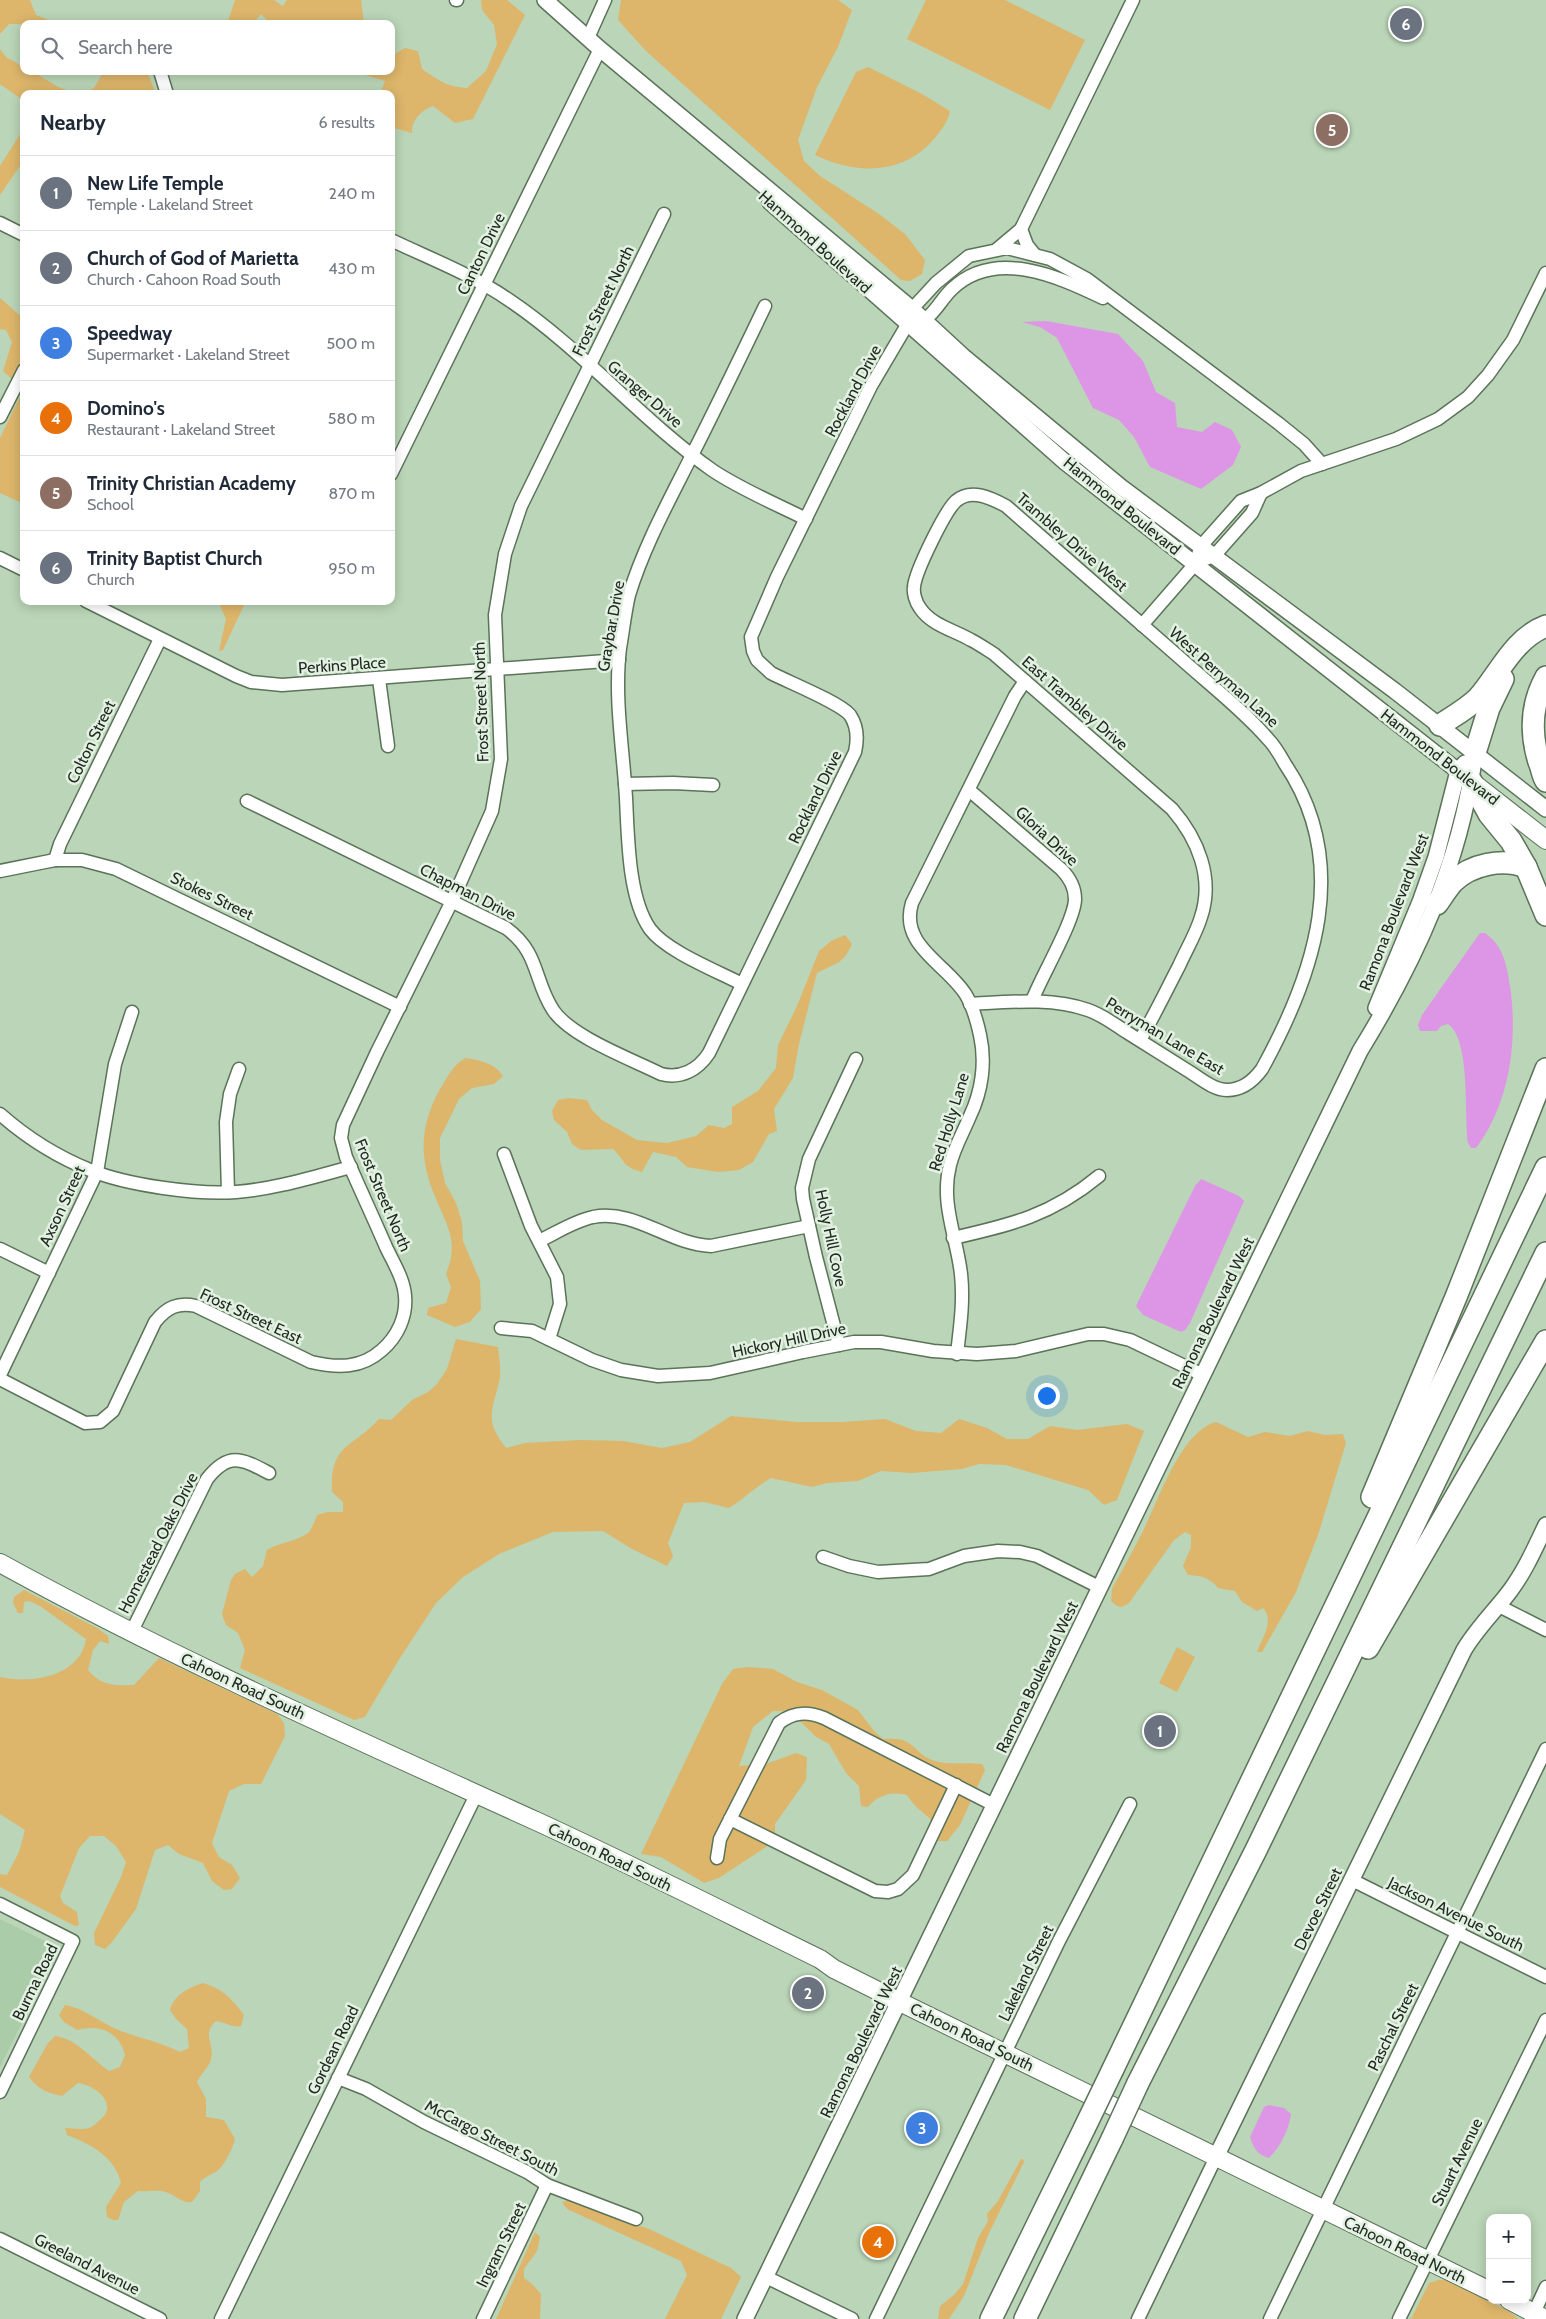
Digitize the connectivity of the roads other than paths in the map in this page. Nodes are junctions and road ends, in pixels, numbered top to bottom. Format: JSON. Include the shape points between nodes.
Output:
{"nodes":[{"id":1,"x":545,"y":0,"type":"edge"},
{"id":2,"x":605,"y":0,"type":"edge"},
{"id":3,"x":1134,"y":0,"type":"edge"},
{"id":4,"x":588,"y":38,"type":"junction"},
{"id":5,"x":600,"y":49,"type":"junction"},
{"id":6,"x":161,"y":75,"type":"edge"},
{"id":7,"x":166,"y":90,"type":"edge"},
{"id":8,"x":719,"y":148,"type":"junction"},
{"id":9,"x":664,"y":214,"type":"dead end"},
{"id":10,"x":0,"y":223,"type":"edge"},
{"id":11,"x":1021,"y":229,"type":"junction"},
{"id":12,"x":20,"y":233,"type":"edge"},
{"id":13,"x":395,"y":242,"type":"edge"},
{"id":14,"x":995,"y":250,"type":"junction"},
{"id":15,"x":1035,"y":255,"type":"junction"},
{"id":16,"x":1546,"y":273,"type":"edge"},
{"id":17,"x":484,"y":285,"type":"junction"},
{"id":18,"x":765,"y":306,"type":"dead end"},
{"id":19,"x":912,"y":309,"type":"junction"},
{"id":20,"x":1129,"y":311,"type":"junction"},
{"id":21,"x":925,"y":320,"type":"junction"},
{"id":22,"x":907,"y":324,"type":"junction"},
{"id":23,"x":589,"y":366,"type":"junction"},
{"id":24,"x":20,"y":378,"type":"edge"},
{"id":25,"x":0,"y":417,"type":"edge"},
{"id":26,"x":693,"y":454,"type":"junction"},
{"id":27,"x":1322,"y":464,"type":"junction"},
{"id":28,"x":395,"y":466,"type":"edge"},
{"id":29,"x":1261,"y":493,"type":"junction"},
{"id":30,"x":974,"y":495,"type":"joint"},
{"id":31,"x":806,"y":519,"type":"junction"},
{"id":32,"x":1201,"y":546,"type":"junction"},
{"id":33,"x":1214,"y":556,"type":"junction"},
{"id":34,"x":0,"y":558,"type":"edge"},
{"id":35,"x":1195,"y":564,"type":"junction"},
{"id":36,"x":20,"y":568,"type":"edge"},
{"id":37,"x":94,"y":605,"type":"edge"},
{"id":38,"x":1142,"y":625,"type":"junction"},
{"id":39,"x":1546,"y":627,"type":"edge"},
{"id":40,"x":160,"y":639,"type":"junction"},
{"id":41,"x":619,"y":660,"type":"junction"},
{"id":42,"x":497,"y":669,"type":"junction"},
{"id":43,"x":1546,"y":677,"type":"edge"},
{"id":44,"x":379,"y":679,"type":"junction"},
{"id":45,"x":1026,"y":680,"type":"junction"},
{"id":46,"x":1440,"y":725,"type":"junction"},
{"id":47,"x":388,"y":746,"type":"dead end"},
{"id":48,"x":1475,"y":753,"type":"junction"},
{"id":49,"x":1465,"y":776,"type":"junction"},
{"id":50,"x":1546,"y":781,"type":"edge"},
{"id":51,"x":625,"y":784,"type":"junction"},
{"id":52,"x":713,"y":785,"type":"dead end"},
{"id":53,"x":969,"y":790,"type":"junction"},
{"id":54,"x":247,"y":801,"type":"dead end"},
{"id":55,"x":1546,"y":808,"type":"edge"},
{"id":56,"x":1546,"y":840,"type":"edge"},
{"id":57,"x":55,"y":860,"type":"junction"},
{"id":58,"x":1526,"y":867,"type":"junction"},
{"id":59,"x":0,"y":871,"type":"edge"},
{"id":60,"x":452,"y":901,"type":"junction"},
{"id":61,"x":1437,"y":904,"type":"junction"},
{"id":62,"x":1546,"y":915,"type":"edge"},
{"id":63,"x":742,"y":984,"type":"junction"},
{"id":64,"x":1032,"y":1001,"type":"junction"},
{"id":65,"x":970,"y":1004,"type":"junction"},
{"id":66,"x":400,"y":1007,"type":"junction"},
{"id":67,"x":132,"y":1012,"type":"dead end"},
{"id":68,"x":1140,"y":1040,"type":"junction"},
{"id":69,"x":1360,"y":1050,"type":"junction"},
{"id":70,"x":856,"y":1059,"type":"dead end"},
{"id":71,"x":239,"y":1069,"type":"dead end"},
{"id":72,"x":1546,"y":1069,"type":"edge"},
{"id":73,"x":686,"y":1073,"type":"joint"},
{"id":74,"x":1251,"y":1081,"type":"joint"},
{"id":75,"x":0,"y":1114,"type":"edge"},
{"id":76,"x":504,"y":1154,"type":"dead end"},
{"id":77,"x":350,"y":1167,"type":"junction"},
{"id":78,"x":1546,"y":1168,"type":"edge"},
{"id":79,"x":97,"y":1172,"type":"junction"},
{"id":80,"x":1099,"y":1176,"type":"dead end"},
{"id":81,"x":228,"y":1192,"type":"junction"},
{"id":82,"x":809,"y":1226,"type":"junction"},
{"id":83,"x":953,"y":1238,"type":"junction"},
{"id":84,"x":539,"y":1241,"type":"junction"},
{"id":85,"x":0,"y":1249,"type":"edge"},
{"id":86,"x":1546,"y":1253,"type":"edge"},
{"id":87,"x":49,"y":1273,"type":"junction"},
{"id":88,"x":399,"y":1328,"type":"joint"},
{"id":89,"x":500,"y":1328,"type":"dead end"},
{"id":90,"x":549,"y":1339,"type":"junction"},
{"id":91,"x":1546,"y":1341,"type":"edge"},
{"id":92,"x":839,"y":1345,"type":"junction"},
{"id":93,"x":957,"y":1354,"type":"junction"},
{"id":94,"x":1202,"y":1375,"type":"junction"},
{"id":95,"x":0,"y":1377,"type":"edge"},
{"id":96,"x":269,"y":1474,"type":"dead end"},
{"id":97,"x":1546,"y":1525,"type":"edge"},
{"id":98,"x":823,"y":1556,"type":"dead end"},
{"id":99,"x":0,"y":1563,"type":"edge"},
{"id":100,"x":1099,"y":1587,"type":"junction"},
{"id":101,"x":1497,"y":1605,"type":"junction"},
{"id":102,"x":1546,"y":1630,"type":"edge"},
{"id":103,"x":131,"y":1633,"type":"junction"},
{"id":104,"x":1300,"y":1676,"type":"junction"},
{"id":105,"x":1326,"y":1705,"type":"junction"},
{"id":106,"x":1546,"y":1749,"type":"edge"},
{"id":107,"x":956,"y":1785,"type":"junction"},
{"id":108,"x":476,"y":1795,"type":"junction"},
{"id":109,"x":1130,"y":1804,"type":"dead end"},
{"id":110,"x":994,"y":1805,"type":"junction"},
{"id":111,"x":730,"y":1820,"type":"junction"},
{"id":112,"x":718,"y":1858,"type":"dead end"},
{"id":113,"x":1352,"y":1880,"type":"junction"},
{"id":114,"x":0,"y":1904,"type":"edge"},
{"id":115,"x":1457,"y":1932,"type":"junction"},
{"id":116,"x":1546,"y":1977,"type":"edge"},
{"id":117,"x":900,"y":2002,"type":"junction"},
{"id":118,"x":1546,"y":2020,"type":"edge"},
{"id":119,"x":1004,"y":2053,"type":"junction"},
{"id":120,"x":338,"y":2078,"type":"junction"},
{"id":121,"x":0,"y":2092,"type":"edge"},
{"id":122,"x":1216,"y":2157,"type":"junction"},
{"id":123,"x":547,"y":2185,"type":"junction"},
{"id":124,"x":1321,"y":2210,"type":"junction"},
{"id":125,"x":636,"y":2219,"type":"dead end"},
{"id":126,"x":0,"y":2239,"type":"edge"},
{"id":127,"x":1427,"y":2261,"type":"junction"},
{"id":128,"x":766,"y":2277,"type":"junction"},
{"id":129,"x":1546,"y":2287,"type":"edge"},
{"id":130,"x":1486,"y":2289,"type":"edge"},
{"id":131,"x":1516,"y":2304,"type":"edge"},
{"id":132,"x":1537,"y":2317,"type":"edge"},
{"id":133,"x":160,"y":2319,"type":"edge"},
{"id":134,"x":222,"y":2319,"type":"edge"},
{"id":135,"x":483,"y":2319,"type":"edge"},
{"id":136,"x":745,"y":2319,"type":"edge"},
{"id":137,"x":852,"y":2319,"type":"edge"},
{"id":138,"x":876,"y":2319,"type":"edge"},
{"id":139,"x":991,"y":2319,"type":"edge"},
{"id":140,"x":1025,"y":2319,"type":"edge"},
{"id":141,"x":1138,"y":2319,"type":"edge"},
{"id":142,"x":1270,"y":2319,"type":"edge"},
{"id":143,"x":1399,"y":2319,"type":"edge"}],
"edges":[{"from":1,"to":4,"type":"street","name":"Hammond Boulevard"},
{"from":2,"to":4,"type":"street"},
{"from":3,"to":11,"type":"street"},
{"from":4,"to":5,"type":"street","name":"Hammond Boulevard"},
{"from":5,"to":8,"type":"street","name":"Hammond Boulevard"},
{"from":5,"to":17,"type":"street","name":"Canton Drive"},
{"from":6,"to":7,"type":"street"},
{"from":8,"to":19,"type":"street","name":"Hammond Boulevard"},
{"from":8,"to":22,"type":"street","name":"Hammond Boulevard","via":[[796,227]]},
{"from":9,"to":23,"type":"street","name":"Frost Street North"},
{"from":10,"to":12,"type":"street"},
{"from":11,"to":14,"type":"street"},
{"from":11,"to":15,"type":"street"},
{"from":13,"to":17,"type":"street","name":"Granger Drive"},
{"from":14,"to":15,"type":"street","via":[[1007,248]]},
{"from":14,"to":19,"type":"street","via":[[969,256],[936,283]]},
{"from":15,"to":20,"type":"street","via":[[1050,259],[1087,279]]},
{"from":16,"to":27,"type":"street","via":[[1512,340],[1468,396],[1438,419],[1396,439]]},
{"from":17,"to":23,"type":"street","name":"Granger Drive","via":[[528,314]]},
{"from":17,"to":28,"type":"street","name":"Canton Drive"},
{"from":18,"to":26,"type":"street","name":"Graybar Drive"},
{"from":19,"to":21,"type":"street","name":"Hammond Boulevard"},
{"from":19,"to":22,"type":"street","name":"Rockland Drive"},
{"from":20,"to":21,"type":"street","via":[[1083,288],[1025,268],[992,267],[971,275],[952,289]]},
{"from":20,"to":27,"type":"street","via":[[1304,444]]},
{"from":21,"to":22,"type":"street"},
{"from":21,"to":32,"type":"street","name":"Hammond Boulevard","via":[[964,357],[1121,487]]},
{"from":22,"to":31,"type":"street","name":"Rockland Drive","via":[[871,386]]},
{"from":22,"to":35,"type":"street","name":"Hammond Boulevard","via":[[1065,462]]},
{"from":23,"to":26,"type":"street","name":"Granger Drive"},
{"from":23,"to":42,"type":"street","name":"Frost Street North","via":[[520,506],[511,532],[494,615]]},
{"from":24,"to":25,"type":"street"},
{"from":26,"to":31,"type":"street","name":"Granger Drive","via":[[714,471]]},
{"from":26,"to":41,"type":"street","name":"Graybar Drive","via":[[638,570],[629,598]]},
{"from":27,"to":29,"type":"street","via":[[1280,481]]},
{"from":29,"to":32,"type":"street","via":[[1241,501]]},
{"from":29,"to":33,"type":"street","via":[[1252,512]]},
{"from":30,"to":38,"type":"street","name":"Trambley Drive West","via":[[990,497],[1006,506]]},
{"from":30,"to":45,"type":"street","name":"East Trambley Drive","via":[[957,501],[944,518],[914,586],[916,600],[925,615],[994,654]]},
{"from":31,"to":63,"type":"street","name":"Rockland Drive","via":[[777,577],[751,637],[751,644],[757,660],[771,673],[844,710],[854,722],[858,741]]},
{"from":32,"to":33,"type":"street","name":"Hammond Boulevard"},
{"from":32,"to":35,"type":"street"},
{"from":33,"to":35,"type":"street"},
{"from":33,"to":46,"type":"street","name":"Hammond Boulevard"},
{"from":34,"to":36,"type":"street"},
{"from":35,"to":38,"type":"street"},
{"from":35,"to":49,"type":"street","name":"Hammond Boulevard"},
{"from":37,"to":40,"type":"street","name":"Perkins Place"},
{"from":38,"to":74,"type":"street","name":"West Perryman Lane","via":[[1270,740],[1298,782],[1312,820],[1321,863],[1322,898],[1318,926],[1303,980],[1268,1060]]},
{"from":39,"to":46,"type":"highway","via":[[1536,630],[1513,651],[1477,699]]},
{"from":39,"to":48,"type":"highway","via":[[1515,660],[1500,684]]},
{"from":40,"to":44,"type":"street","name":"Perkins Place","via":[[251,682],[292,685]]},
{"from":40,"to":57,"type":"street","name":"Colton Street"},
{"from":41,"to":42,"type":"street","name":"Perkins Place"},
{"from":41,"to":51,"type":"street","name":"Graybar Drive","via":[[617,685]]},
{"from":42,"to":44,"type":"street","name":"Perkins Place"},
{"from":42,"to":60,"type":"street","name":"Frost Street North","via":[[501,759],[497,792],[485,830]]},
{"from":43,"to":50,"type":"highway","via":[[1537,699],[1533,733]]},
{"from":44,"to":47,"type":"street"},
{"from":45,"to":53,"type":"street","name":"Red Holly Lane"},
{"from":45,"to":68,"type":"street","name":"East Trambley Drive","via":[[1172,809],[1188,828],[1198,850],[1206,889],[1202,916]]},
{"from":46,"to":48,"type":"street","name":"Hammond Boulevard"},
{"from":48,"to":49,"type":"street","name":"Ramona Boulevard West"},
{"from":48,"to":55,"type":"street","name":"Hammond Boulevard"},
{"from":49,"to":56,"type":"main road","name":"Hammond Boulevard"},
{"from":49,"to":58,"type":"highway"},
{"from":49,"to":61,"type":"street","name":"Ramona Boulevard West","via":[[1464,814]]},
{"from":49,"to":69,"type":"street","name":"Ramona Boulevard West"},
{"from":51,"to":52,"type":"street"},
{"from":51,"to":63,"type":"street","name":"Graybar Drive","via":[[638,910],[659,939]]},
{"from":53,"to":64,"type":"street","name":"Gloria Drive","via":[[1061,868],[1075,892],[1072,916]]},
{"from":53,"to":65,"type":"street","name":"Red Holly Lane","via":[[912,903],[909,918],[916,942],[954,979]]},
{"from":54,"to":60,"type":"street","name":"Chapman Drive"},
{"from":57,"to":59,"type":"street","name":"Stokes Street"},
{"from":57,"to":66,"type":"street","name":"Stokes Street","via":[[82,860],[132,875]]},
{"from":58,"to":61,"type":"highway","via":[[1507,861],[1476,869],[1454,882]]},
{"from":58,"to":62,"type":"highway"},
{"from":60,"to":66,"type":"street","name":"Frost Street North"},
{"from":60,"to":73,"type":"street","name":"Chapman Drive","via":[[506,928],[522,942],[532,957],[551,1006],[572,1029],[661,1074]]},
{"from":61,"to":69,"type":"street","name":"Ramona Boulevard West","via":[[1390,1003]]},
{"from":63,"to":73,"type":"street","name":"Rockland Drive","via":[[706,1058]]},
{"from":64,"to":65,"type":"street","name":"Perryman Lane East"},
{"from":64,"to":68,"type":"street","name":"Perryman Lane East","via":[[1087,1010]]},
{"from":65,"to":83,"type":"street","name":"Red Holly Lane","via":[[980,1036],[983,1069],[978,1096],[949,1167],[947,1200]]},
{"from":66,"to":77,"type":"street","name":"Frost Street North","via":[[344,1120],[341,1138]]},
{"from":67,"to":79,"type":"street","name":"Axson Street","via":[[115,1064]]},
{"from":68,"to":74,"type":"street","name":"Perryman Lane East","via":[[1211,1086],[1237,1089]]},
{"from":69,"to":94,"type":"street","name":"Ramona Boulevard West"},
{"from":70,"to":82,"type":"street","name":"Holly Hill Cove","via":[[806,1167],[802,1199]]},
{"from":71,"to":81,"type":"street","via":[[230,1094],[226,1122]]},
{"from":72,"to":104,"type":"highway"},
{"from":75,"to":79,"type":"street","via":[[31,1138]]},
{"from":76,"to":84,"type":"street"},
{"from":77,"to":81,"type":"street","via":[[270,1188]]},
{"from":77,"to":88,"type":"street","name":"Frost Street North","via":[[402,1284],[405,1308]]},
{"from":78,"to":104,"type":"highway"},
{"from":79,"to":81,"type":"street","via":[[155,1186]]},
{"from":79,"to":87,"type":"street","name":"Axson Street"},
{"from":80,"to":83,"type":"street","via":[[1064,1202],[1031,1218]]},
{"from":82,"to":84,"type":"street","via":[[699,1246],[684,1243],[640,1222],[608,1216],[577,1222]]},
{"from":82,"to":92,"type":"street","name":"Holly Hill Cove"},
{"from":83,"to":93,"type":"street","name":"Red Holly Lane","via":[[963,1297]]},
{"from":84,"to":90,"type":"street","via":[[553,1265],[560,1293],[560,1304]]},
{"from":85,"to":87,"type":"street"},
{"from":86,"to":105,"type":"highway"},
{"from":87,"to":95,"type":"street","name":"Axson Street"},
{"from":88,"to":95,"type":"street","name":"Frost Street East","via":[[388,1345],[369,1360],[347,1366],[330,1366],[311,1362],[196,1306],[174,1306],[164,1311],[155,1322],[113,1411],[100,1422],[92,1424]]},
{"from":89,"to":90,"type":"street","name":"Hickory Hill Drive","via":[[532,1331]]},
{"from":90,"to":92,"type":"street","name":"Hickory Hill Drive","via":[[621,1370],[670,1377],[738,1368]]},
{"from":91,"to":105,"type":"highway","via":[[1364,1655]]},
{"from":92,"to":93,"type":"street","name":"Hickory Hill Drive","via":[[881,1342]]},
{"from":93,"to":94,"type":"street","name":"Hickory Hill Drive","via":[[1016,1351],[1088,1334],[1104,1334],[1130,1340]]},
{"from":94,"to":100,"type":"street","name":"Ramona Boulevard West"},
{"from":96,"to":103,"type":"street","name":"Homestead Oaks Drive","via":[[252,1463],[237,1459],[226,1462],[207,1479]]},
{"from":97,"to":101,"type":"street","name":"Devoe Street","via":[[1526,1565]]},
{"from":98,"to":100,"type":"street","via":[[878,1572],[929,1568],[964,1556],[998,1551],[1020,1552],[1037,1556]]},
{"from":99,"to":103,"type":"main road","name":"Cahoon Road South"},
{"from":100,"to":110,"type":"street","name":"Ramona Boulevard West"},
{"from":101,"to":102,"type":"street"},
{"from":101,"to":113,"type":"street","name":"Devoe Street","via":[[1464,1650]]},
{"from":103,"to":108,"type":"main road","name":"Cahoon Road South"},
{"from":104,"to":139,"type":"highway","bridge":true},
{"from":105,"to":140,"type":"highway","bridge":true},
{"from":106,"to":115,"type":"street","name":"Paschal Street"},
{"from":107,"to":110,"type":"street"},
{"from":107,"to":111,"type":"street","via":[[913,1875],[898,1889],[888,1892],[875,1891]]},
{"from":107,"to":111,"type":"street","via":[[824,1718],[799,1713],[787,1716],[779,1723]]},
{"from":108,"to":117,"type":"main road","name":"Cahoon Road South","via":[[713,1906]]},
{"from":108,"to":120,"type":"street","name":"Gordean Road"},
{"from":109,"to":119,"type":"street","name":"Lakeland Street"},
{"from":110,"to":117,"type":"street","name":"Ramona Boulevard West"},
{"from":111,"to":112,"type":"street","via":[[720,1839]]},
{"from":113,"to":115,"type":"street","name":"Jackson Avenue South"},
{"from":113,"to":122,"type":"street","name":"Devoe Street"},
{"from":114,"to":121,"type":"street","name":"Burma Road","via":[[73,1941]]},
{"from":115,"to":116,"type":"street","name":"Jackson Avenue South"},
{"from":115,"to":124,"type":"street","name":"Paschal Street"},
{"from":117,"to":119,"type":"main road","name":"Cahoon Road South"},
{"from":117,"to":128,"type":"street","name":"Ramona Boulevard West"},
{"from":118,"to":127,"type":"street","name":"Stuart Avenue"},
{"from":119,"to":122,"type":"main road","name":"Cahoon Road South"},
{"from":119,"to":138,"type":"street","name":"Lakeland Street"},
{"from":120,"to":123,"type":"street","name":"McCargo Street South","via":[[366,2089]]},
{"from":120,"to":134,"type":"street","name":"Gordean Road"},
{"from":122,"to":124,"type":"main road"},
{"from":122,"to":141,"type":"street","name":"Devoe Street"},
{"from":123,"to":125,"type":"street","name":"McCargo Street South"},
{"from":123,"to":135,"type":"street","name":"Ingram Street"},
{"from":124,"to":127,"type":"main road","name":"Cahoon Road North"},
{"from":124,"to":142,"type":"street","name":"Paschal Street"},
{"from":126,"to":133,"type":"street","name":"Greeland Avenue"},
{"from":127,"to":130,"type":"main road","name":"Cahoon Road North"},
{"from":127,"to":143,"type":"street","name":"Stuart Avenue"},
{"from":128,"to":136,"type":"street","name":"Ramona Boulevard West"},
{"from":128,"to":137,"type":"street"},
{"from":129,"to":132,"type":"street"},
{"from":131,"to":132,"type":"main road"}]}
